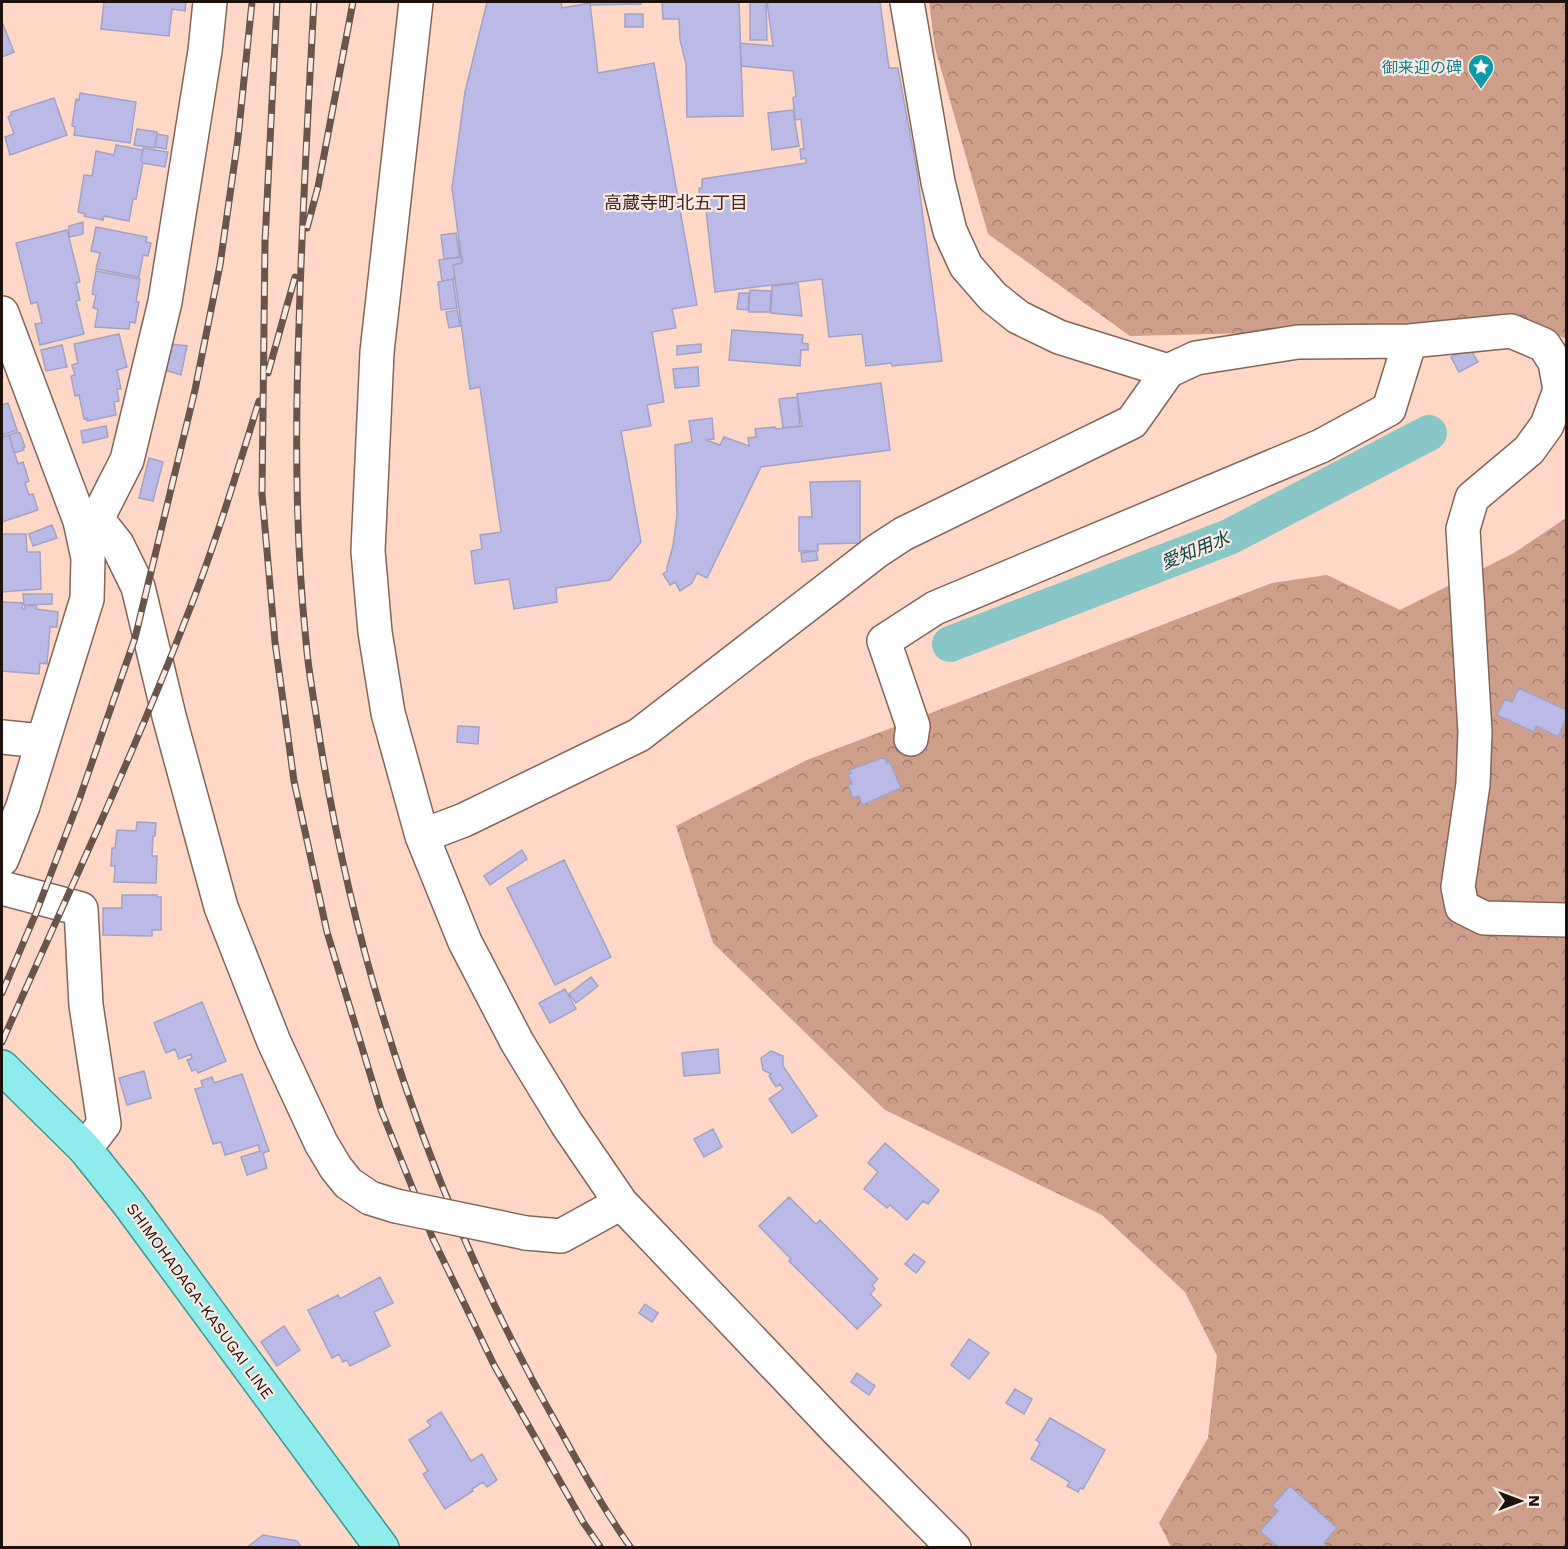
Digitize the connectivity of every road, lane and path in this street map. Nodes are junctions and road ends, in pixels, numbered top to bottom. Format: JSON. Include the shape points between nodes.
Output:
{"nodes":[{"id":1,"x":210,"y":2,"type":"edge"},
{"id":2,"x":416,"y":2,"type":"edge"},
{"id":3,"x":907,"y":2,"type":"edge"},
{"id":4,"x":2,"y":313,"type":"edge"},
{"id":5,"x":1410,"y":341,"type":"junction"},
{"id":6,"x":1168,"y":371,"type":"junction"},
{"id":7,"x":88,"y":520,"type":"junction"},
{"id":8,"x":2,"y":737,"type":"edge"},
{"id":9,"x":911,"y":740,"type":"dead end"},
{"id":10,"x":42,"y":741,"type":"junction"},
{"id":11,"x":422,"y":836,"type":"junction"},
{"id":12,"x":2,"y":859,"type":"edge"},
{"id":13,"x":2,"y":888,"type":"edge"},
{"id":14,"x":1566,"y":920,"type":"edge"},
{"id":15,"x":2,"y":1067,"type":"edge"},
{"id":16,"x":85,"y":1149,"type":"junction"},
{"id":17,"x":621,"y":1203,"type":"junction"},
{"id":18,"x":382,"y":1548,"type":"edge"},
{"id":19,"x":954,"y":1548,"type":"edge"}],
"edges":[{"from":1,"to":7,"type":"street","via":[[165,302],[127,460],[116,485]]},
{"from":2,"to":11,"type":"street","via":[[377,352],[368,550],[375,632],[388,713]]},
{"from":3,"to":6,"type":"street","via":[[938,182],[950,231],[966,266],[993,297],[1018,317],[1059,337]]},
{"from":4,"to":7,"type":"street"},
{"from":5,"to":6,"type":"street","via":[[1298,342],[1196,358]]},
{"from":5,"to":9,"type":"street","via":[[1389,410],[1321,446],[935,608],[884,641],[913,726]]},
{"from":5,"to":14,"type":"street","via":[[1511,332],[1544,345],[1555,362],[1560,390],[1547,425],[1528,450],[1472,498],[1463,529],[1475,732],[1473,784],[1458,887],[1462,908],[1484,918]]},
{"from":6,"to":11,"type":"street","via":[[1132,422],[903,534],[639,735],[464,820]]},
{"from":7,"to":10,"type":"street","via":[[87,599]]},
{"from":7,"to":17,"type":"street","bridge":true,"via":[[117,544],[138,587],[221,906],[274,1042],[336,1168],[348,1183],[370,1198],[526,1233],[561,1236]]},
{"from":8,"to":10,"type":"street"},
{"from":10,"to":12,"type":"street"},
{"from":11,"to":17,"type":"street","via":[[465,942],[517,1042]]},
{"from":13,"to":16,"type":"street","via":[[81,909],[86,1005],[104,1124]]},
{"from":15,"to":16,"type":"main road","name":"SHIMOHADAGA-KASUGAI LINE"},
{"from":16,"to":18,"type":"main road","name":"SHIMOHADAGA-KASUGAI LINE"},
{"from":17,"to":19,"type":"street"}]}
